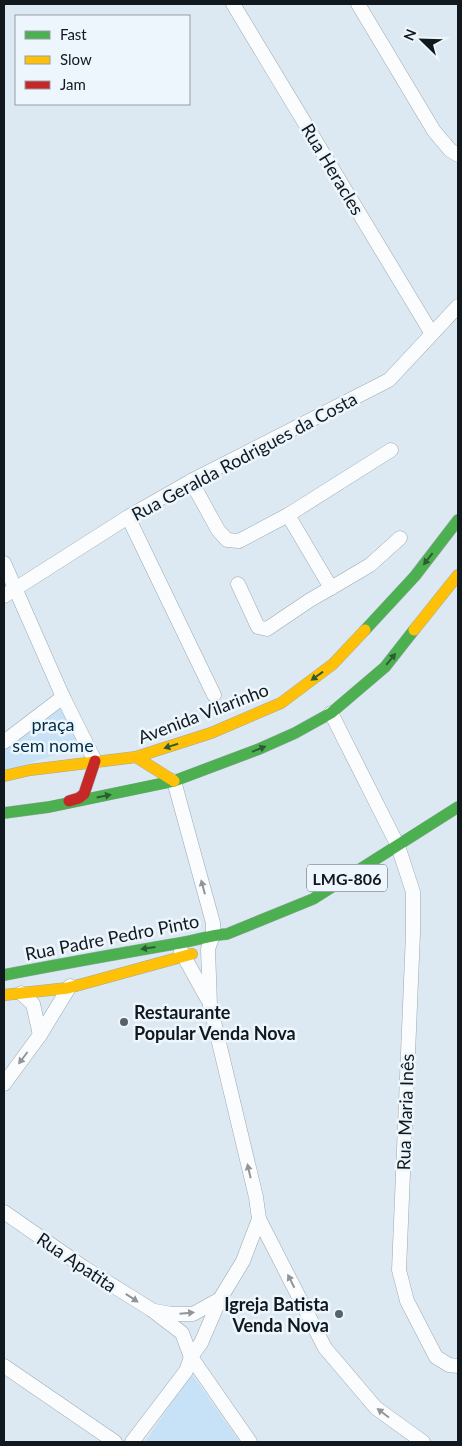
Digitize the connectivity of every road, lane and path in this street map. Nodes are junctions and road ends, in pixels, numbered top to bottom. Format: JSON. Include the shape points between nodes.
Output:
{"nodes":[{"id":1,"x":233,"y":4,"type":"edge"},
{"id":2,"x":358,"y":4,"type":"edge"},
{"id":3,"x":458,"y":155,"type":"edge"},
{"id":4,"x":458,"y":306,"type":"edge"},
{"id":5,"x":432,"y":334,"type":"junction"},
{"id":6,"x":391,"y":450,"type":"dead end"},
{"id":7,"x":191,"y":481,"type":"junction"},
{"id":8,"x":288,"y":515,"type":"junction"},
{"id":9,"x":128,"y":517,"type":"junction"},
{"id":10,"x":458,"y":520,"type":"edge"},
{"id":11,"x":400,"y":538,"type":"dead end"},
{"id":12,"x":4,"y":563,"type":"edge"},
{"id":13,"x":458,"y":576,"type":"edge"},
{"id":14,"x":238,"y":584,"type":"dead end"},
{"id":15,"x":331,"y":588,"type":"junction"},
{"id":16,"x":10,"y":593,"type":"edge"},
{"id":17,"x":214,"y":695,"type":"dead end"},
{"id":18,"x":64,"y":697,"type":"junction"},
{"id":19,"x":331,"y":713,"type":"junction"},
{"id":20,"x":4,"y":742,"type":"edge"},
{"id":21,"x":136,"y":757,"type":"junction"},
{"id":22,"x":95,"y":761,"type":"junction"},
{"id":23,"x":4,"y":776,"type":"edge"},
{"id":24,"x":174,"y":781,"type":"junction"},
{"id":25,"x":49,"y":807,"type":"junction"},
{"id":26,"x":458,"y":809,"type":"edge"},
{"id":27,"x":4,"y":813,"type":"edge"},
{"id":28,"x":398,"y":846,"type":"junction"},
{"id":29,"x":227,"y":934,"type":"junction"},
{"id":30,"x":213,"y":935,"type":"junction"},
{"id":31,"x":177,"y":944,"type":"junction"},
{"id":32,"x":208,"y":949,"type":"junction"},
{"id":33,"x":122,"y":952,"type":"junction"},
{"id":34,"x":185,"y":957,"type":"junction"},
{"id":35,"x":4,"y":975,"type":"edge"},
{"id":36,"x":68,"y":988,"type":"junction"},
{"id":37,"x":21,"y":993,"type":"junction"},
{"id":38,"x":4,"y":995,"type":"edge"},
{"id":39,"x":210,"y":1005,"type":"junction"},
{"id":40,"x":40,"y":1036,"type":"junction"},
{"id":41,"x":4,"y":1084,"type":"edge"},
{"id":42,"x":4,"y":1212,"type":"edge"},
{"id":43,"x":259,"y":1219,"type":"junction"},
{"id":44,"x":220,"y":1299,"type":"junction"},
{"id":45,"x":152,"y":1310,"type":"junction"},
{"id":46,"x":191,"y":1357,"type":"junction"},
{"id":47,"x":4,"y":1366,"type":"edge"},
{"id":48,"x":453,"y":1366,"type":"edge"},
{"id":49,"x":115,"y":1442,"type":"edge"},
{"id":50,"x":132,"y":1442,"type":"edge"},
{"id":51,"x":250,"y":1442,"type":"edge"},
{"id":52,"x":423,"y":1442,"type":"edge"}],
"edges":[{"from":1,"to":5,"type":"street","name":"Rua Heracles"},
{"from":2,"to":3,"type":"street","via":[[434,131]]},
{"from":4,"to":5,"type":"street","name":"Rua Geralda Rodrigues da Costa"},
{"from":5,"to":7,"type":"street","name":"Rua Geralda Rodrigues da Costa","via":[[389,380]]},
{"from":6,"to":8,"type":"street"},
{"from":7,"to":8,"type":"street","via":[[227,540],[239,541]]},
{"from":7,"to":9,"type":"street","name":"Rua Geralda Rodrigues da Costa"},
{"from":8,"to":15,"type":"street"},
{"from":9,"to":16,"type":"street","name":"Rua Geralda Rodrigues da Costa"},
{"from":9,"to":17,"type":"street"},
{"from":10,"to":21,"type":"main road","name":"Avenida Vilarinho","one_way":true,"via":[[415,576],[333,664],[281,703],[211,733]]},
{"from":11,"to":15,"type":"street","via":[[370,565]]},
{"from":12,"to":16,"type":"street"},
{"from":19,"to":13,"type":"main road","one_way":true,"via":[[385,667]]},
{"from":14,"to":15,"type":"street","via":[[262,629]]},
{"from":16,"to":18,"type":"street"},
{"from":18,"to":20,"type":"street"},
{"from":18,"to":22,"type":"street"},
{"from":24,"to":19,"type":"main road","one_way":true,"via":[[259,749]]},
{"from":19,"to":28,"type":"street","name":"Rua Maria Inês"},
{"from":21,"to":22,"type":"main road","name":"Avenida Vilarinho"},
{"from":21,"to":24,"type":"main road"},
{"from":22,"to":23,"type":"main road","name":"Avenida Vilarinho"},
{"from":22,"to":25,"type":"main road","via":[[83,796]]},
{"from":25,"to":24,"type":"main road","one_way":true},
{"from":30,"to":24,"type":"street","one_way":true},
{"from":25,"to":27,"type":"main road"},
{"from":26,"to":28,"type":"main road","name":"Rua Padre Pedro Pinto","number":"LMG-806"},
{"from":28,"to":29,"type":"main road","name":"Rua Padre Pedro Pinto","number":"LMG-806","via":[[313,899]]},
{"from":28,"to":48,"type":"street","name":"Rua Maria Inês","via":[[413,892],[399,1270],[406,1301],[436,1357]]},
{"from":29,"to":30,"type":"main road","name":"Rua Padre Pedro Pinto","number":"LMG-806"},
{"from":29,"to":32,"type":"main road","name":"Rua Padre Pedro Pinto","number":"LMG-806"},
{"from":30,"to":31,"type":"main road","name":"Rua Padre Pedro Pinto","number":"LMG-806"},
{"from":30,"to":32,"type":"street"},
{"from":31,"to":33,"type":"main road","name":"Rua Padre Pedro Pinto","number":"LMG-806","one_way":true},
{"from":31,"to":34,"type":"street"},
{"from":32,"to":34,"type":"main road","name":"Rua Padre Pedro Pinto","number":"LMG-806"},
{"from":32,"to":39,"type":"street"},
{"from":33,"to":35,"type":"main road","name":"Rua Padre Pedro Pinto","number":"LMG-806"},
{"from":33,"to":36,"type":"street","via":[[84,973]]},
{"from":34,"to":36,"type":"main road","name":"Rua Padre Pedro Pinto","number":"LMG-806"},
{"from":34,"to":39,"type":"street"},
{"from":36,"to":37,"type":"main road","name":"Rua Padre Pedro Pinto","number":"LMG-806"},
{"from":36,"to":40,"type":"street"},
{"from":37,"to":38,"type":"main road","name":"Rua Padre Pedro Pinto","number":"LMG-806"},
{"from":37,"to":40,"type":"street","via":[[33,1004]]},
{"from":43,"to":39,"type":"street","one_way":true},
{"from":40,"to":41,"type":"street","one_way":true},
{"from":42,"to":45,"type":"street","name":"Rua Apatita","one_way":true},
{"from":43,"to":44,"type":"street","via":[[242,1261]]},
{"from":52,"to":43,"type":"street","one_way":true,"via":[[376,1408],[325,1348]]},
{"from":45,"to":44,"type":"street","name":"Rua Apatita","one_way":true,"via":[[193,1314]]},
{"from":44,"to":46,"type":"street","via":[[201,1343]]},
{"from":45,"to":46,"type":"street","name":"Rua Apatita","via":[[182,1333]]},
{"from":46,"to":50,"type":"street","via":[[186,1371]]},
{"from":46,"to":51,"type":"street","name":"Rua Apatita"},
{"from":47,"to":49,"type":"street"}]}
